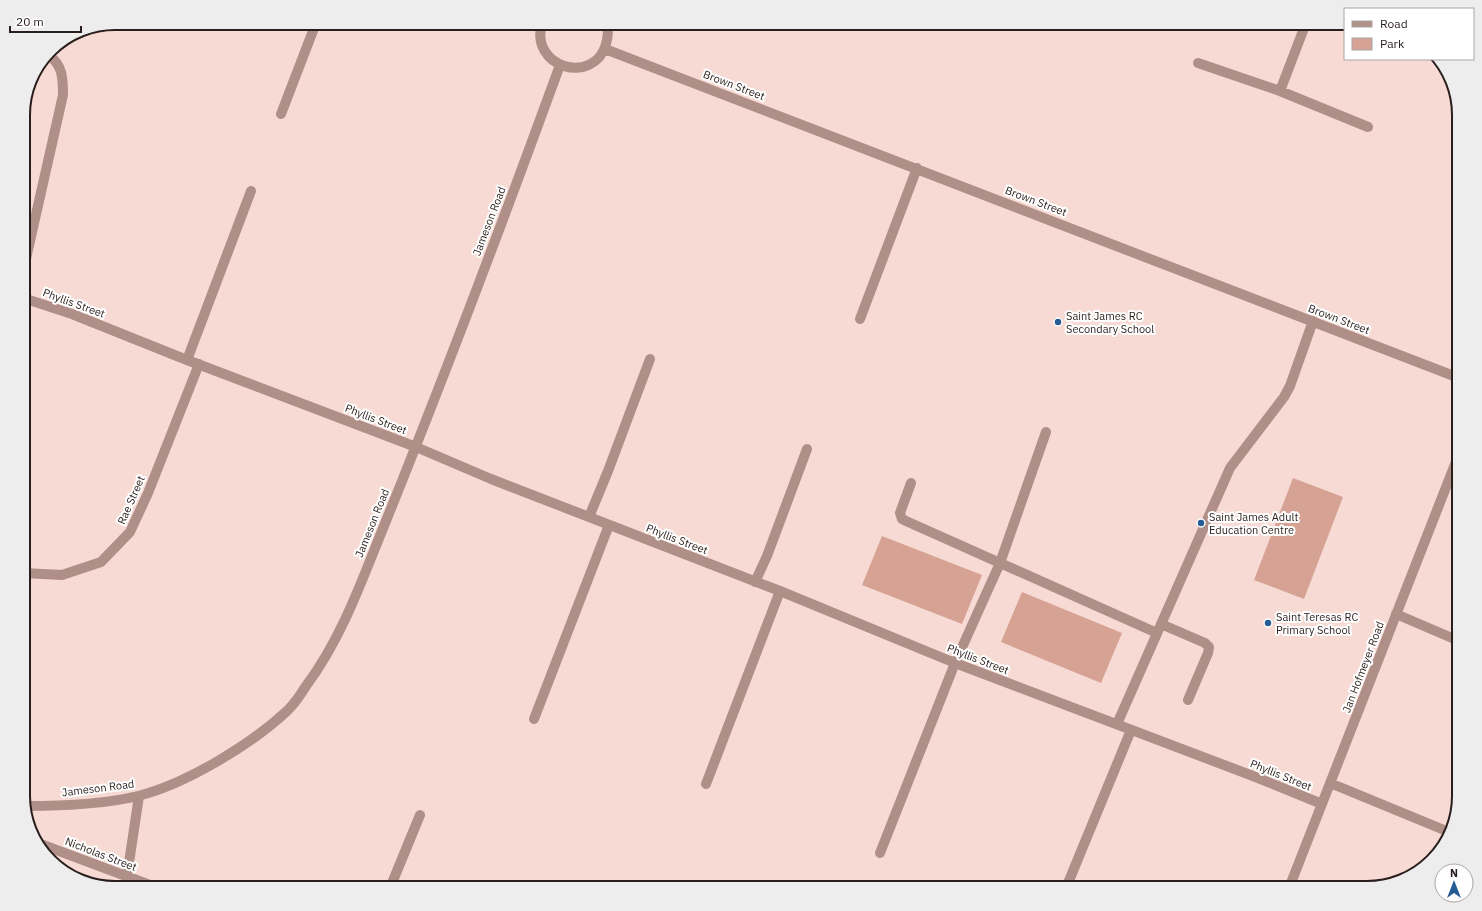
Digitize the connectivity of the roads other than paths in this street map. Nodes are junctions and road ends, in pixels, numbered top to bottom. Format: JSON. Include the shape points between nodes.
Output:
{"nodes":[{"id":1,"x":313,"y":30,"type":"edge"},
{"id":2,"x":541,"y":30,"type":"edge"},
{"id":3,"x":607,"y":30,"type":"edge"},
{"id":4,"x":1303,"y":30,"type":"edge"},
{"id":5,"x":605,"y":49,"type":"junction"},
{"id":6,"x":53,"y":57,"type":"edge"},
{"id":7,"x":1198,"y":63,"type":"dead end"},
{"id":8,"x":560,"y":65,"type":"junction"},
{"id":9,"x":1280,"y":91,"type":"junction"},
{"id":10,"x":281,"y":114,"type":"dead end"},
{"id":11,"x":1368,"y":127,"type":"dead end"},
{"id":12,"x":917,"y":168,"type":"junction"},
{"id":13,"x":251,"y":191,"type":"dead end"},
{"id":14,"x":30,"y":241,"type":"edge"},
{"id":15,"x":30,"y":300,"type":"edge"},
{"id":16,"x":860,"y":320,"type":"dead end"},
{"id":17,"x":1313,"y":321,"type":"junction"},
{"id":18,"x":650,"y":359,"type":"dead end"},
{"id":19,"x":187,"y":360,"type":"junction"},
{"id":20,"x":198,"y":364,"type":"junction"},
{"id":21,"x":1452,"y":375,"type":"edge"},
{"id":22,"x":1046,"y":432,"type":"dead end"},
{"id":23,"x":416,"y":447,"type":"junction"},
{"id":24,"x":807,"y":449,"type":"dead end"},
{"id":25,"x":1452,"y":473,"type":"edge"},
{"id":26,"x":911,"y":483,"type":"dead end"},
{"id":27,"x":589,"y":517,"type":"junction"},
{"id":28,"x":609,"y":525,"type":"junction"},
{"id":29,"x":1000,"y":563,"type":"junction"},
{"id":30,"x":30,"y":573,"type":"edge"},
{"id":31,"x":755,"y":582,"type":"junction"},
{"id":32,"x":780,"y":591,"type":"junction"},
{"id":33,"x":1396,"y":614,"type":"junction"},
{"id":34,"x":1159,"y":629,"type":"junction"},
{"id":35,"x":1452,"y":638,"type":"edge"},
{"id":36,"x":955,"y":663,"type":"junction"},
{"id":37,"x":1188,"y":700,"type":"dead end"},
{"id":38,"x":534,"y":719,"type":"dead end"},
{"id":39,"x":1117,"y":724,"type":"junction"},
{"id":40,"x":1131,"y":730,"type":"junction"},
{"id":41,"x":1330,"y":783,"type":"junction"},
{"id":42,"x":706,"y":784,"type":"dead end"},
{"id":43,"x":139,"y":796,"type":"junction"},
{"id":44,"x":1322,"y":804,"type":"junction"},
{"id":45,"x":31,"y":806,"type":"edge"},
{"id":46,"x":420,"y":815,"type":"dead end"},
{"id":47,"x":1445,"y":830,"type":"edge"},
{"id":48,"x":47,"y":846,"type":"edge"},
{"id":49,"x":880,"y":854,"type":"dead end"},
{"id":50,"x":127,"y":876,"type":"junction"},
{"id":51,"x":140,"y":881,"type":"edge"},
{"id":52,"x":393,"y":881,"type":"edge"},
{"id":53,"x":1069,"y":881,"type":"edge"},
{"id":54,"x":1291,"y":881,"type":"edge"}],
"edges":[{"from":1,"to":10,"type":"street"},
{"from":2,"to":8,"type":"street","via":[[540,40],[544,50]]},
{"from":3,"to":5,"type":"street"},
{"from":4,"to":9,"type":"street"},
{"from":5,"to":8,"type":"street","via":[[590,64],[570,68]]},
{"from":5,"to":12,"type":"street","name":"Brown Street"},
{"from":6,"to":14,"type":"street","via":[[60,66],[63,76],[63,95]]},
{"from":7,"to":9,"type":"street"},
{"from":8,"to":23,"type":"street","name":"Jameson Road"},
{"from":9,"to":11,"type":"street"},
{"from":12,"to":16,"type":"street"},
{"from":12,"to":17,"type":"street","name":"Brown Street"},
{"from":13,"to":19,"type":"street"},
{"from":15,"to":19,"type":"street","name":"Phyllis Street","via":[[72,314]]},
{"from":17,"to":21,"type":"street","name":"Brown Street"},
{"from":17,"to":34,"type":"street","via":[[1290,386],[1277,408],[1230,468]]},
{"from":18,"to":27,"type":"street"},
{"from":19,"to":20,"type":"street","name":"Phyllis Street"},
{"from":20,"to":23,"type":"street","name":"Phyllis Street"},
{"from":20,"to":30,"type":"street","name":"Rae Street","via":[[148,493],[130,532],[101,562],[62,575]]},
{"from":22,"to":29,"type":"street"},
{"from":23,"to":27,"type":"street","name":"Phyllis Street"},
{"from":23,"to":43,"type":"street","name":"Jameson Road","via":[[354,599],[330,649],[290,708],[223,757],[183,779]]},
{"from":24,"to":31,"type":"street"},
{"from":25,"to":33,"type":"street","name":"Jan Hofmeyer Road"},
{"from":26,"to":29,"type":"street","via":[[901,508],[902,519]]},
{"from":27,"to":28,"type":"street","name":"Phyllis Street"},
{"from":28,"to":31,"type":"street","name":"Phyllis Street"},
{"from":28,"to":38,"type":"street"},
{"from":29,"to":34,"type":"street"},
{"from":29,"to":36,"type":"street"},
{"from":31,"to":32,"type":"street","name":"Phyllis Street"},
{"from":32,"to":36,"type":"street","name":"Phyllis Street"},
{"from":32,"to":42,"type":"street"},
{"from":33,"to":35,"type":"street"},
{"from":33,"to":41,"type":"street","name":"Jan Hofmeyer Road"},
{"from":34,"to":37,"type":"street","via":[[1205,643],[1209,647]]},
{"from":34,"to":39,"type":"street"},
{"from":36,"to":39,"type":"street","name":"Phyllis Street"},
{"from":36,"to":49,"type":"street"},
{"from":39,"to":40,"type":"street","name":"Phyllis Street"},
{"from":40,"to":44,"type":"street","name":"Phyllis Street"},
{"from":40,"to":53,"type":"street"},
{"from":41,"to":44,"type":"street","name":"Jan Hofmeyer Road"},
{"from":41,"to":47,"type":"street"},
{"from":43,"to":45,"type":"street","name":"Jameson Road"},
{"from":43,"to":50,"type":"street"},
{"from":44,"to":54,"type":"street","name":"Jan Hofmeyer Road"},
{"from":46,"to":52,"type":"street"},
{"from":48,"to":50,"type":"street","name":"Nicholas Street"},
{"from":50,"to":51,"type":"street","name":"Nicholas Street"}]}
